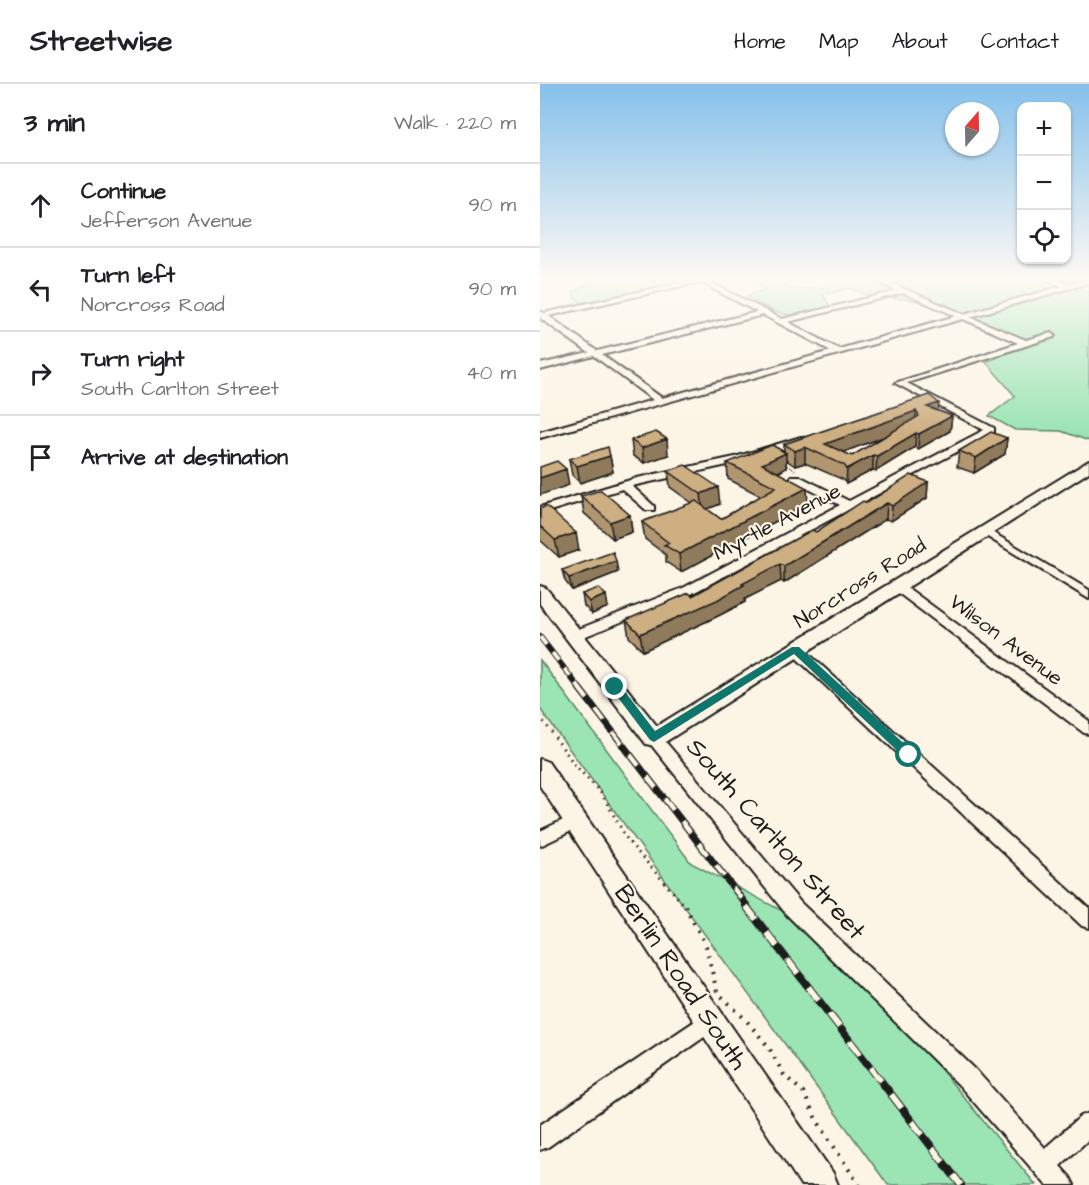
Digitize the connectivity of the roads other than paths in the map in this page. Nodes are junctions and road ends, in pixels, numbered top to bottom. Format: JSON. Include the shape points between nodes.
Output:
{"nodes":[{"id":1,"x":564,"y":330,"type":"edge"},
{"id":2,"x":691,"y":330,"type":"edge"},
{"id":3,"x":798,"y":330,"type":"edge"},
{"id":4,"x":912,"y":330,"type":"edge"},
{"id":5,"x":997,"y":330,"type":"edge"},
{"id":6,"x":1051,"y":335,"type":"dead end"},
{"id":7,"x":1026,"y":343,"type":"junction"},
{"id":8,"x":837,"y":351,"type":"junction"},
{"id":9,"x":596,"y":353,"type":"junction"},
{"id":10,"x":540,"y":367,"type":"edge"},
{"id":11,"x":927,"y":397,"type":"junction"},
{"id":12,"x":660,"y":401,"type":"junction"},
{"id":13,"x":916,"y":401,"type":"edge"},
{"id":14,"x":540,"y":435,"type":"edge"},
{"id":15,"x":810,"y":437,"type":"edge"},
{"id":16,"x":1089,"y":465,"type":"edge"},
{"id":17,"x":795,"y":478,"type":"road end"},
{"id":18,"x":624,"y":485,"type":"junction"},
{"id":19,"x":850,"y":506,"type":"junction"},
{"id":20,"x":650,"y":507,"type":"dead end"},
{"id":21,"x":540,"y":511,"type":"edge"},
{"id":22,"x":985,"y":531,"type":"junction"},
{"id":23,"x":897,"y":586,"type":"junction"},
{"id":24,"x":540,"y":592,"type":"edge"},
{"id":25,"x":1089,"y":595,"type":"edge"},
{"id":26,"x":576,"y":635,"type":"junction"},
{"id":27,"x":795,"y":650,"type":"junction"},
{"id":28,"x":1089,"y":729,"type":"edge"},
{"id":29,"x":654,"y":738,"type":"junction"},
{"id":30,"x":540,"y":768,"type":"edge"},
{"id":31,"x":576,"y":821,"type":"junction"},
{"id":32,"x":540,"y":839,"type":"edge"},
{"id":33,"x":1089,"y":920,"type":"edge"},
{"id":34,"x":710,"y":1021,"type":"junction"},
{"id":35,"x":1089,"y":1124,"type":"edge"},
{"id":36,"x":540,"y":1139,"type":"edge"},
{"id":37,"x":1044,"y":1165,"type":"junction"},
{"id":38,"x":821,"y":1185,"type":"edge"},
{"id":39,"x":1062,"y":1185,"type":"edge"}],
"edges":[{"from":1,"to":9,"type":"street"},
{"from":2,"to":9,"type":"street"},
{"from":3,"to":8,"type":"street"},
{"from":4,"to":8,"type":"street"},
{"from":5,"to":7,"type":"street"},
{"from":6,"to":7,"type":"street"},
{"from":7,"to":11,"type":"street","via":[[899,383]]},
{"from":8,"to":12,"type":"street"},
{"from":9,"to":10,"type":"street"},
{"from":9,"to":12,"type":"street"},
{"from":11,"to":13,"type":"street"},
{"from":11,"to":19,"type":"street","name":"Myrtle Avenue","via":[[991,430]]},
{"from":12,"to":14,"type":"street"},
{"from":15,"to":18,"type":"street","via":[[763,453]]},
{"from":16,"to":22,"type":"street","name":"Norcross Road"},
{"from":17,"to":19,"type":"street"},
{"from":18,"to":20,"type":"street"},
{"from":18,"to":21,"type":"street"},
{"from":19,"to":26,"type":"street","name":"Myrtle Avenue","via":[[687,591]]},
{"from":22,"to":23,"type":"street","name":"Norcross Road"},
{"from":22,"to":25,"type":"street"},
{"from":23,"to":27,"type":"street","name":"Norcross Road"},
{"from":23,"to":28,"type":"street","name":"Wilson Avenue"},
{"from":24,"to":26,"type":"street","name":"South Carlton Street"},
{"from":26,"to":29,"type":"street","name":"South Carlton Street"},
{"from":27,"to":29,"type":"street","name":"Norcross Road"},
{"from":27,"to":33,"type":"street"},
{"from":29,"to":37,"type":"street","name":"South Carlton Street","via":[[794,909],[967,1077]]},
{"from":30,"to":31,"type":"street","name":"Berlin Road South"},
{"from":31,"to":32,"type":"street"},
{"from":31,"to":34,"type":"street","name":"Berlin Road South"},
{"from":34,"to":36,"type":"street"},
{"from":34,"to":38,"type":"street","name":"Berlin Road South"},
{"from":35,"to":37,"type":"street"},
{"from":37,"to":39,"type":"street","name":"South Carlton Street"}]}
